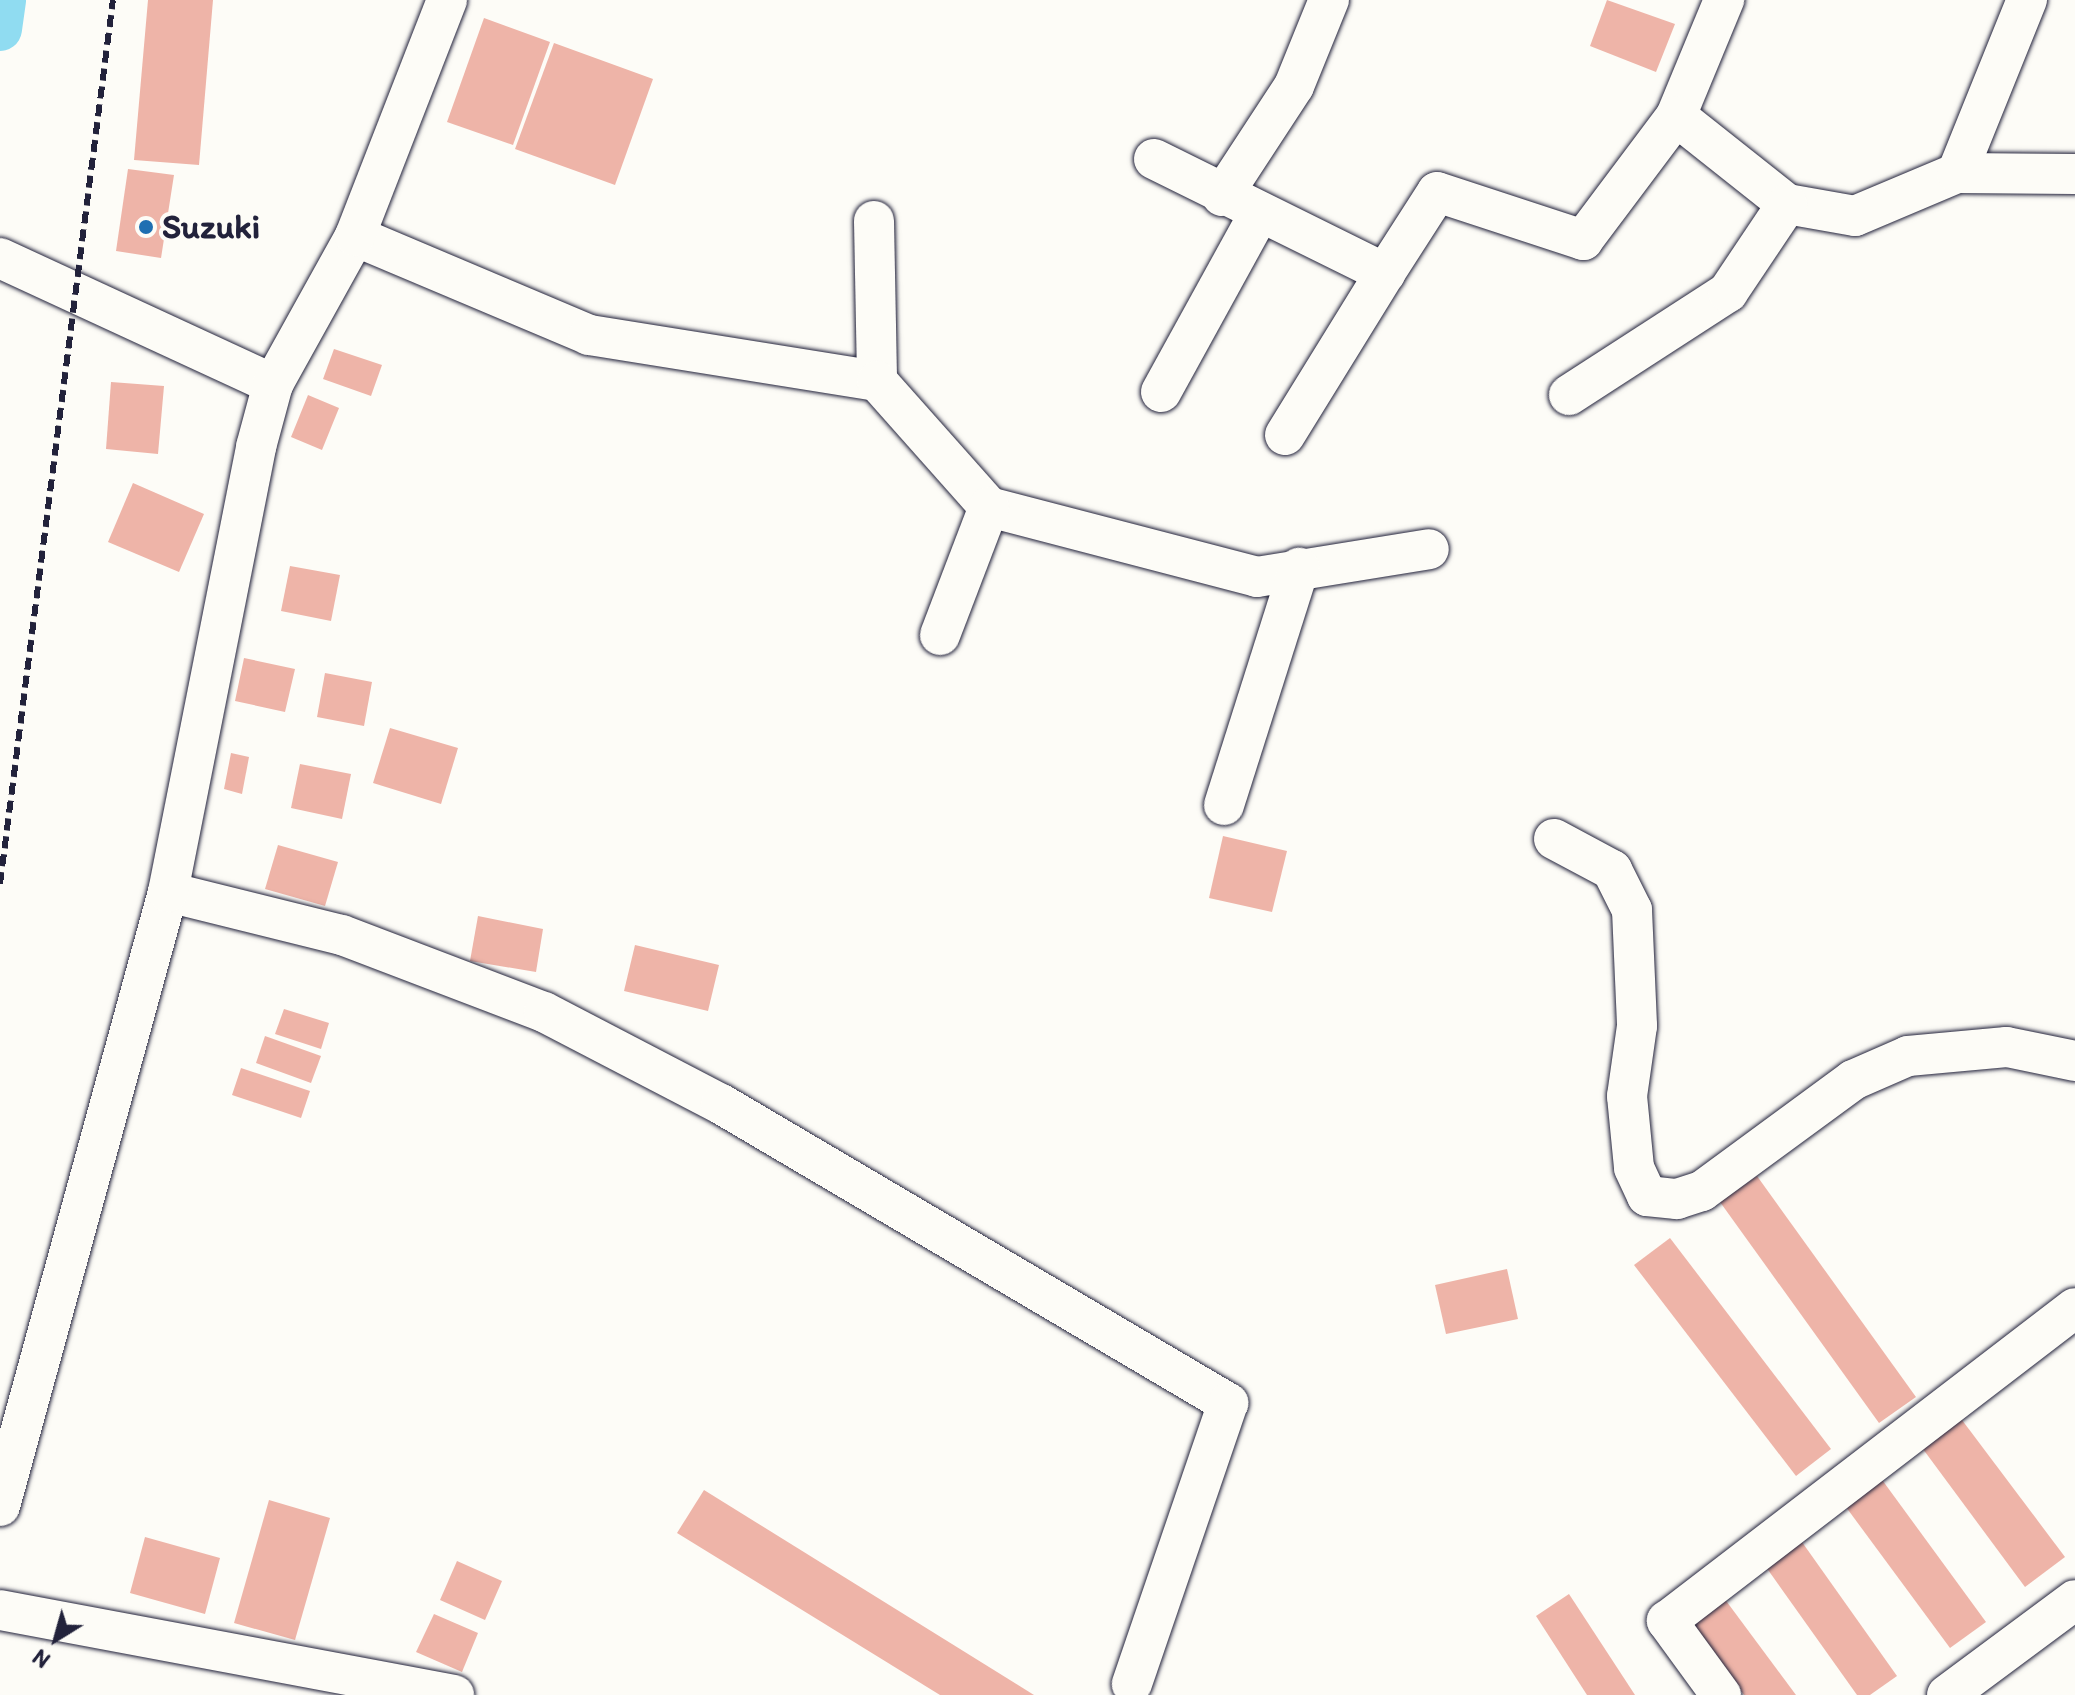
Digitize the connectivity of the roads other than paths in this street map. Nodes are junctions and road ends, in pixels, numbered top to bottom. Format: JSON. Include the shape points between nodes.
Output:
{"nodes":[{"id":1,"x":447,"y":0,"type":"edge"},
{"id":2,"x":1329,"y":0,"type":"edge"},
{"id":3,"x":1724,"y":0,"type":"edge"},
{"id":4,"x":2027,"y":0,"type":"edge"},
{"id":5,"x":1676,"y":116,"type":"junction"},
{"id":6,"x":1154,"y":159,"type":"dead end"},
{"id":7,"x":1957,"y":173,"type":"junction"},
{"id":8,"x":2075,"y":174,"type":"edge"},
{"id":9,"x":1222,"y":196,"type":"junction"},
{"id":10,"x":1787,"y":204,"type":"junction"},
{"id":11,"x":1259,"y":214,"type":"junction"},
{"id":12,"x":874,"y":221,"type":"dead end"},
{"id":13,"x":355,"y":236,"type":"junction"},
{"id":14,"x":0,"y":258,"type":"edge"},
{"id":15,"x":1385,"y":273,"type":"junction"},
{"id":16,"x":877,"y":381,"type":"junction"},
{"id":17,"x":273,"y":384,"type":"junction"},
{"id":18,"x":1161,"y":392,"type":"dead end"},
{"id":19,"x":1569,"y":395,"type":"dead end"},
{"id":20,"x":1285,"y":435,"type":"dead end"},
{"id":21,"x":989,"y":507,"type":"junction"},
{"id":22,"x":1429,"y":549,"type":"dead end"},
{"id":23,"x":1299,"y":568,"type":"junction"},
{"id":24,"x":940,"y":635,"type":"dead end"},
{"id":25,"x":1224,"y":805,"type":"dead end"},
{"id":26,"x":1554,"y":839,"type":"dead end"},
{"id":27,"x":168,"y":892,"type":"junction"},
{"id":28,"x":2075,"y":1061,"type":"edge"},
{"id":29,"x":2075,"y":1308,"type":"edge"},
{"id":30,"x":0,"y":1506,"type":"edge"},
{"id":31,"x":2075,"y":1600,"type":"edge"},
{"id":32,"x":0,"y":1610,"type":"edge"},
{"id":33,"x":1132,"y":1684,"type":"dead end"},
{"id":34,"x":454,"y":1695,"type":"edge"},
{"id":35,"x":1721,"y":1695,"type":"edge"},
{"id":36,"x":1947,"y":1695,"type":"edge"}],
"edges":[{"from":1,"to":13,"type":"street"},
{"from":2,"to":9,"type":"street","via":[[1294,86]]},
{"from":3,"to":5,"type":"street"},
{"from":4,"to":7,"type":"street"},
{"from":5,"to":10,"type":"street"},
{"from":5,"to":15,"type":"street","via":[[1583,240],[1437,192]]},
{"from":6,"to":9,"type":"street"},
{"from":7,"to":8,"type":"street"},
{"from":7,"to":10,"type":"street","via":[[1855,216]]},
{"from":9,"to":11,"type":"street"},
{"from":10,"to":19,"type":"street","via":[[1728,292]]},
{"from":11,"to":15,"type":"street"},
{"from":11,"to":18,"type":"street"},
{"from":12,"to":16,"type":"street"},
{"from":13,"to":16,"type":"street","via":[[589,335]]},
{"from":13,"to":17,"type":"street"},
{"from":14,"to":17,"type":"street"},
{"from":15,"to":20,"type":"street"},
{"from":16,"to":21,"type":"street"},
{"from":17,"to":27,"type":"street"},
{"from":21,"to":23,"type":"street","via":[[1257,577]]},
{"from":21,"to":24,"type":"street"},
{"from":22,"to":23,"type":"street"},
{"from":23,"to":25,"type":"street"},
{"from":26,"to":28,"type":"street","via":[[1612,870],[1632,910],[1637,1026],[1627,1096],[1634,1168],[1647,1196],[1677,1199],[1702,1191],[1853,1080],[1908,1056],[2007,1047]]},
{"from":27,"to":30,"type":"street"},
{"from":27,"to":33,"type":"street","via":[[342,935],[544,1012],[721,1104],[1228,1403]]},
{"from":29,"to":35,"type":"street","via":[[1667,1621]]},
{"from":31,"to":36,"type":"street"},
{"from":32,"to":34,"type":"street"}]}
